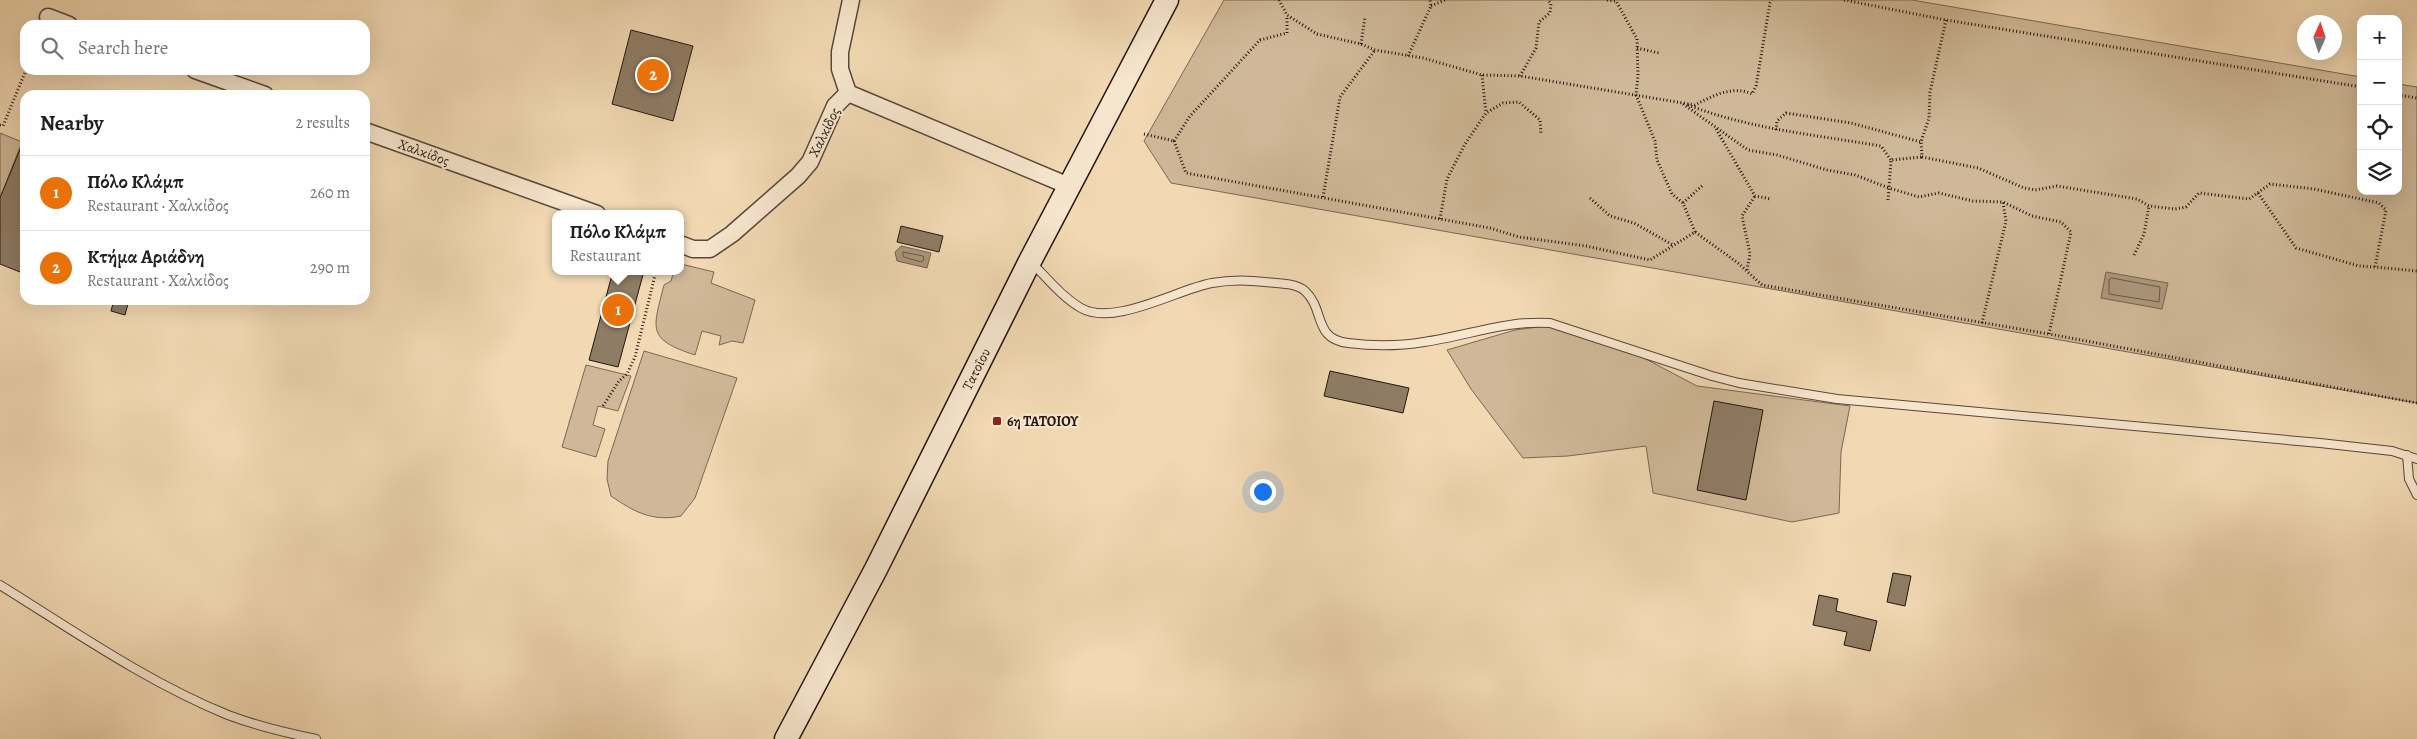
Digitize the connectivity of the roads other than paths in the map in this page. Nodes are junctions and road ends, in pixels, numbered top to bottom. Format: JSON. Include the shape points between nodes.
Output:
{"nodes":[{"id":1,"x":851,"y":0,"type":"edge"},
{"id":2,"x":1167,"y":0,"type":"edge"},
{"id":3,"x":48,"y":17,"type":"dead end"},
{"id":4,"x":56,"y":20,"type":"edge"},
{"id":5,"x":209,"y":75,"type":"edge"},
{"id":6,"x":251,"y":90,"type":"edge"},
{"id":7,"x":848,"y":93,"type":"junction"},
{"id":8,"x":370,"y":133,"type":"edge"},
{"id":9,"x":1069,"y":186,"type":"junction"},
{"id":10,"x":586,"y":210,"type":"edge"},
{"id":11,"x":684,"y":246,"type":"edge"},
{"id":12,"x":1030,"y":261,"type":"junction"},
{"id":13,"x":2406,"y":455,"type":"junction"},
{"id":14,"x":2417,"y":459,"type":"edge"},
{"id":15,"x":2417,"y":495,"type":"edge"},
{"id":16,"x":0,"y":585,"type":"edge"},
{"id":17,"x":316,"y":739,"type":"edge"},
{"id":18,"x":786,"y":739,"type":"edge"}],
"edges":[{"from":1,"to":7,"type":"street","via":[[840,52],[840,69]]},
{"from":2,"to":9,"type":"street","name":"Τατοΐου"},
{"from":3,"to":4,"type":"street"},
{"from":5,"to":6,"type":"street"},
{"from":7,"to":9,"type":"street","name":"Χαλκίδος"},
{"from":7,"to":11,"type":"street","name":"Χαλκίδος","via":[[835,106],[810,162],[798,176],[732,234],[710,249]]},
{"from":8,"to":10,"type":"street","name":"Χαλκίδος"},
{"from":9,"to":12,"type":"street","name":"Τατοΐου"},
{"from":12,"to":13,"type":"lane","via":[[1060,292],[1083,309],[1100,313],[1119,312],[1213,283],[1264,282],[1305,291],[1326,334],[1349,343],[1423,342],[1502,325],[1550,323],[1712,376],[1799,393],[2320,443]]},
{"from":12,"to":18,"type":"street","name":"Τατοΐου","via":[[876,569]]},
{"from":13,"to":14,"type":"lane"},
{"from":13,"to":15,"type":"lane","via":[[2409,479]]},
{"from":16,"to":17,"type":"lane","via":[[98,647],[172,688],[229,715]]}]}
